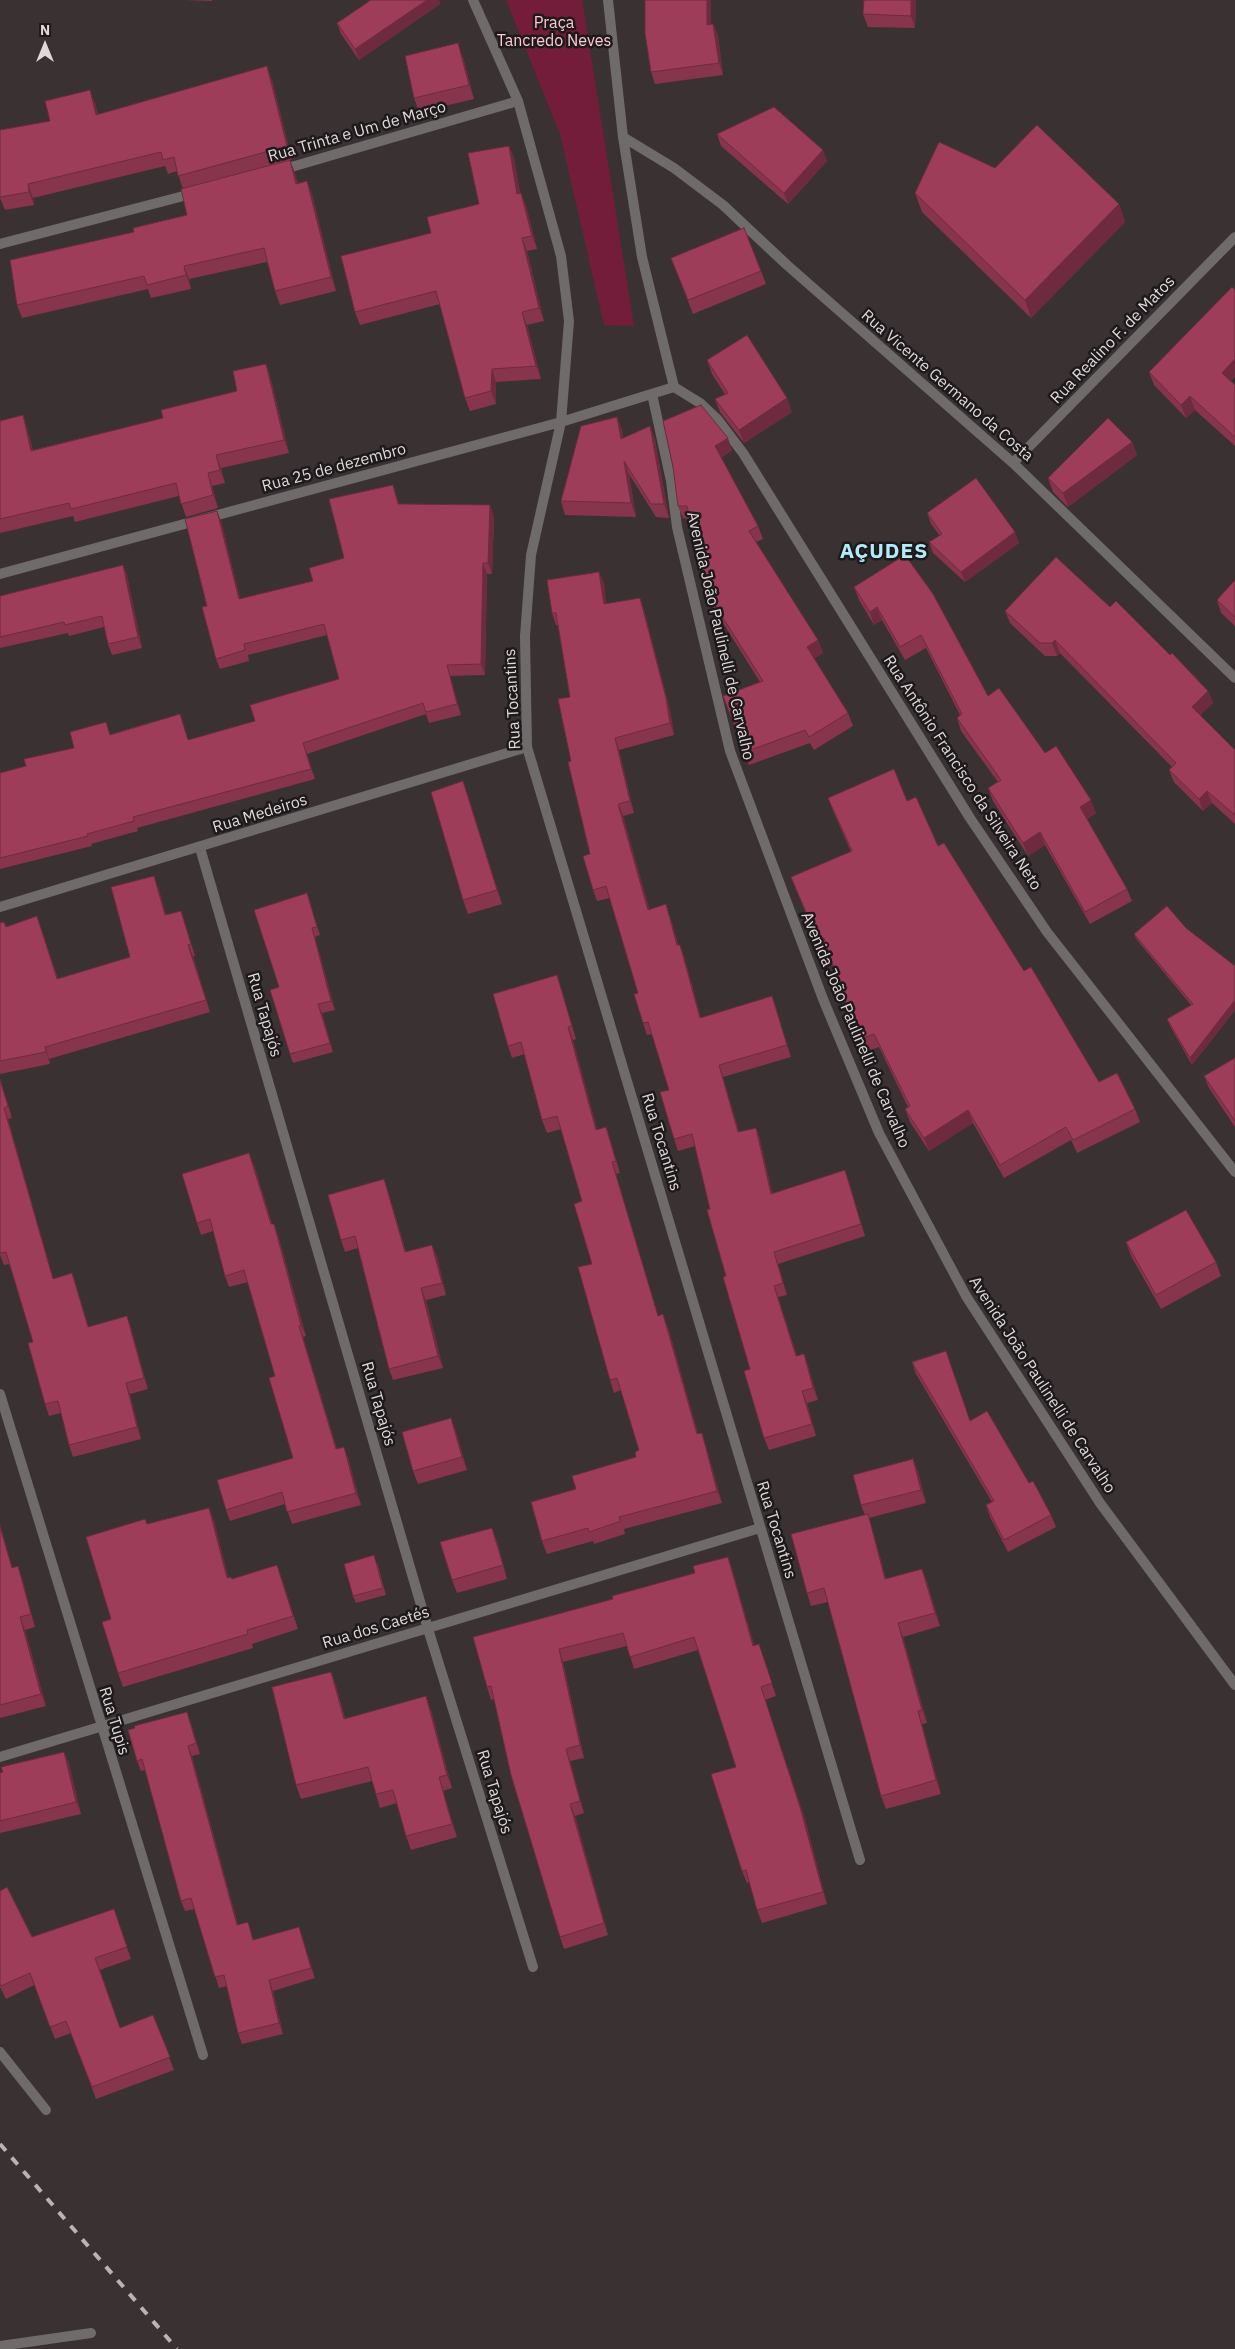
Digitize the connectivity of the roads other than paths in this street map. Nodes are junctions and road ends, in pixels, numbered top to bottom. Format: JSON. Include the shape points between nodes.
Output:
{"nodes":[{"id":1,"x":473,"y":0,"type":"edge"},
{"id":2,"x":608,"y":0,"type":"edge"},
{"id":3,"x":518,"y":102,"type":"junction"},
{"id":4,"x":623,"y":137,"type":"junction"},
{"id":5,"x":274,"y":172,"type":"edge"},
{"id":6,"x":208,"y":190,"type":"edge"},
{"id":7,"x":1235,"y":238,"type":"edge"},
{"id":8,"x":0,"y":244,"type":"edge"},
{"id":9,"x":674,"y":387,"type":"junction"},
{"id":10,"x":652,"y":394,"type":"junction"},
{"id":11,"x":561,"y":422,"type":"junction"},
{"id":12,"x":1013,"y":463,"type":"junction"},
{"id":13,"x":0,"y":574,"type":"edge"},
{"id":14,"x":1235,"y":678,"type":"edge"},
{"id":15,"x":527,"y":747,"type":"junction"},
{"id":16,"x":200,"y":848,"type":"junction"},
{"id":17,"x":0,"y":907,"type":"edge"},
{"id":18,"x":1235,"y":1172,"type":"edge"},
{"id":19,"x":0,"y":1394,"type":"edge"},
{"id":20,"x":760,"y":1528,"type":"junction"},
{"id":21,"x":428,"y":1629,"type":"junction"},
{"id":22,"x":1235,"y":1685,"type":"edge"},
{"id":23,"x":100,"y":1726,"type":"junction"},
{"id":24,"x":0,"y":1757,"type":"edge"},
{"id":25,"x":860,"y":1860,"type":"dead end"},
{"id":26,"x":533,"y":1967,"type":"dead end"},
{"id":27,"x":0,"y":2052,"type":"edge"},
{"id":28,"x":203,"y":2055,"type":"dead end"},
{"id":29,"x":46,"y":2110,"type":"dead end"},
{"id":30,"x":91,"y":2333,"type":"dead end"},
{"id":31,"x":0,"y":2346,"type":"edge"}],
"edges":[{"from":1,"to":3,"type":"street"},
{"from":2,"to":4,"type":"street"},
{"from":3,"to":5,"type":"street","name":"Rua Trinta e Um de Março"},
{"from":3,"to":11,"type":"street","via":[[562,265],[569,321]]},
{"from":4,"to":9,"type":"street","via":[[642,258]]},
{"from":4,"to":12,"type":"street","name":"Rua Vicente Germano da Costa","via":[[674,168],[723,205]]},
{"from":6,"to":8,"type":"street"},
{"from":7,"to":12,"type":"street","name":"Rua Realino F. de Matos"},
{"from":9,"to":10,"type":"street","name":"Rua 25 de dezembro"},
{"from":9,"to":18,"type":"street","name":"Rua Antônio Francisco da Silveira Neto","via":[[700,403],[718,420],[742,453],[970,818],[1047,932]]},
{"from":10,"to":11,"type":"street","name":"Rua 25 de dezembro"},
{"from":10,"to":22,"type":"street","name":"Avenida João Paulinelli de Carvalho","via":[[671,481],[677,527],[730,751],[823,999],[878,1133],[966,1296],[1094,1495]]},
{"from":11,"to":13,"type":"street","name":"Rua 25 de dezembro"},
{"from":11,"to":15,"type":"street","name":"Rua Tocantins","via":[[531,555],[525,636]]},
{"from":12,"to":14,"type":"street","name":"Rua Vicente Germano da Costa"},
{"from":15,"to":16,"type":"street","name":"Rua Medeiros"},
{"from":15,"to":20,"type":"street","name":"Rua Tocantins"},
{"from":16,"to":17,"type":"street","name":"Rua Medeiros"},
{"from":16,"to":21,"type":"street","name":"Rua Tapajós"},
{"from":19,"to":23,"type":"street","name":"Rua Tupis"},
{"from":20,"to":21,"type":"street","name":"Rua dos Caetés"},
{"from":20,"to":25,"type":"street","name":"Rua Tocantins"},
{"from":21,"to":23,"type":"street","name":"Rua dos Caetés"},
{"from":21,"to":26,"type":"street","name":"Rua Tapajós"},
{"from":23,"to":24,"type":"street","name":"Rua dos Caetés"},
{"from":23,"to":28,"type":"street","name":"Rua Tupis"},
{"from":27,"to":29,"type":"street"},
{"from":30,"to":31,"type":"street"}]}
